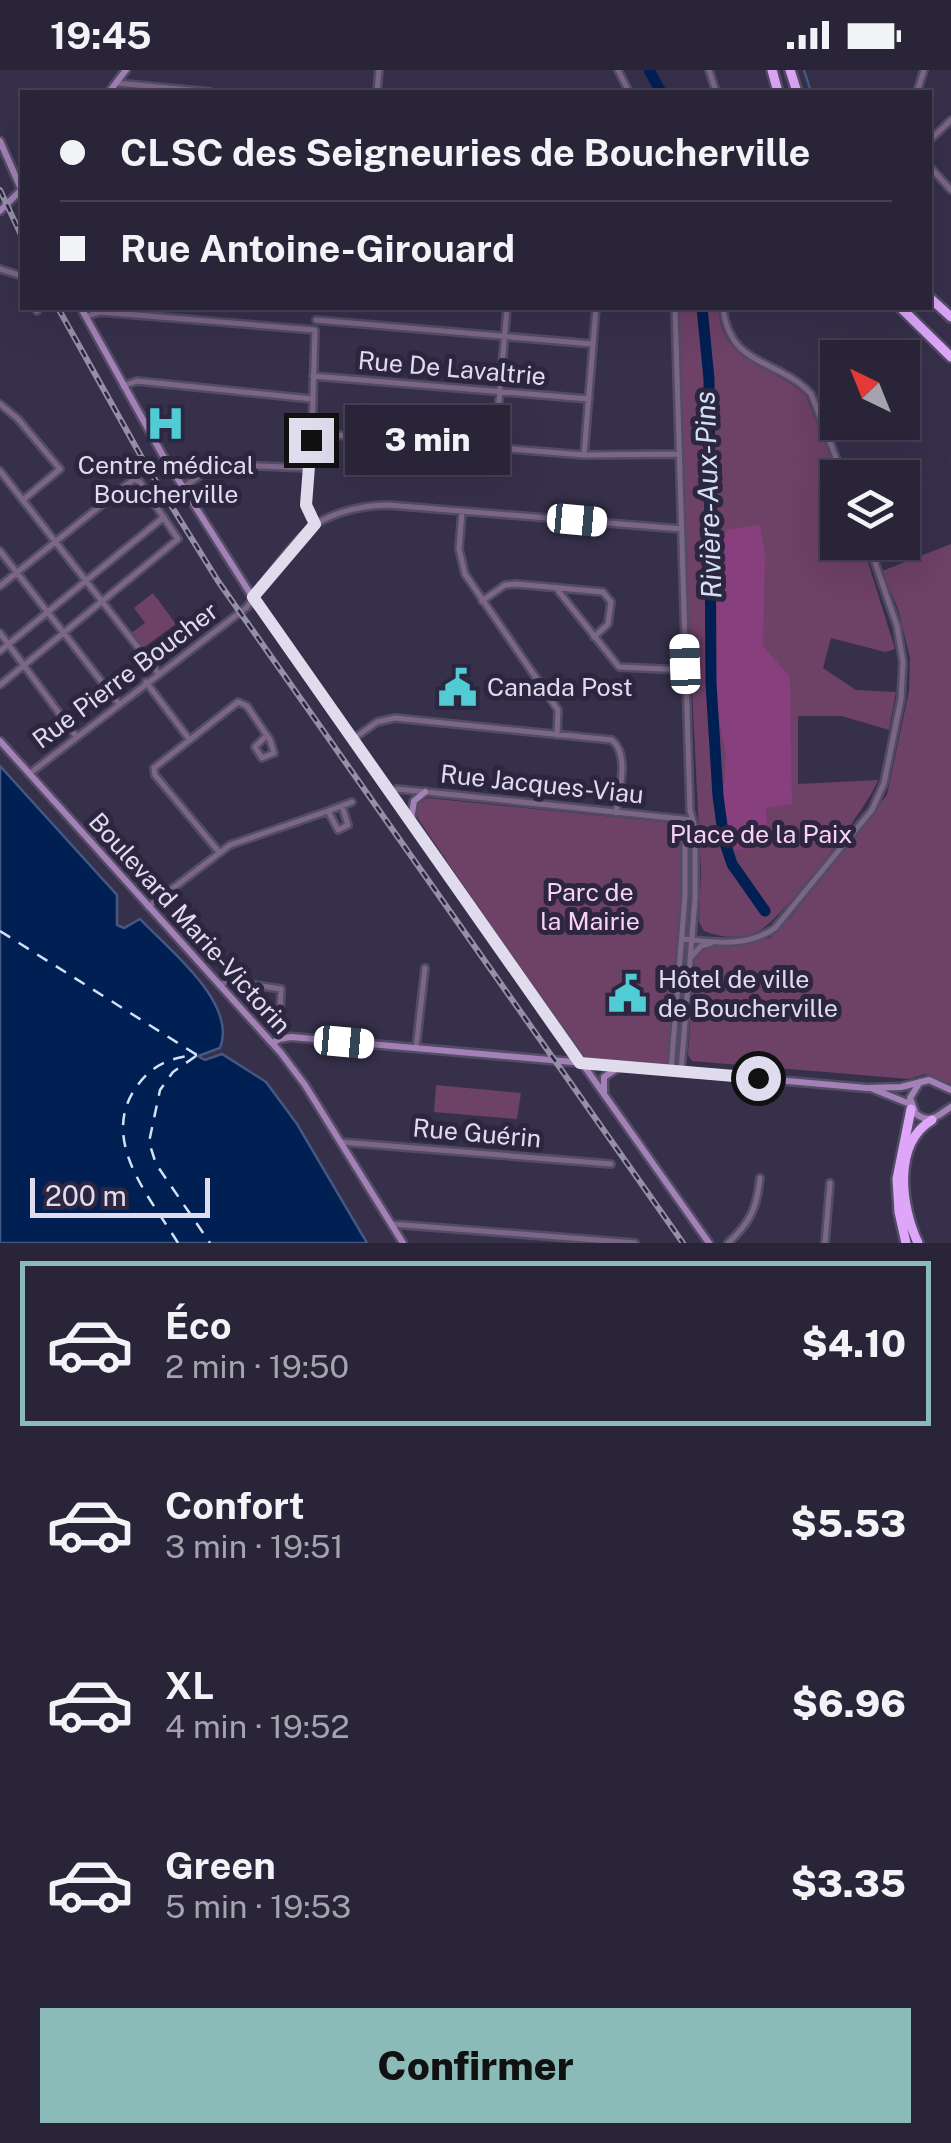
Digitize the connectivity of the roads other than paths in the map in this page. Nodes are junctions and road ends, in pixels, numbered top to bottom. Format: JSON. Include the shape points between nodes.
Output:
{"nodes":[{"id":1,"x":126,"y":70,"type":"edge"},
{"id":2,"x":116,"y":83,"type":"junction"},
{"id":3,"x":111,"y":90,"type":"edge"},
{"id":4,"x":189,"y":90,"type":"edge"},
{"id":5,"x":951,"y":120,"type":"edge"},
{"id":6,"x":932,"y":138,"type":"edge"},
{"id":7,"x":0,"y":141,"type":"edge"},
{"id":8,"x":932,"y":170,"type":"edge"},
{"id":9,"x":20,"y":186,"type":"edge"},
{"id":10,"x":951,"y":190,"type":"edge"},
{"id":11,"x":20,"y":192,"type":"edge"},
{"id":12,"x":0,"y":211,"type":"edge"},
{"id":13,"x":932,"y":300,"type":"edge"},
{"id":14,"x":82,"y":310,"type":"edge"},
{"id":15,"x":165,"y":310,"type":"edge"},
{"id":16,"x":317,"y":310,"type":"edge"},
{"id":17,"x":507,"y":310,"type":"edge"},
{"id":18,"x":596,"y":310,"type":"edge"},
{"id":19,"x":675,"y":310,"type":"edge"},
{"id":20,"x":723,"y":310,"type":"edge"},
{"id":21,"x":903,"y":310,"type":"edge"},
{"id":22,"x":951,"y":316,"type":"edge"},
{"id":23,"x":86,"y":317,"type":"junction"},
{"id":24,"x":164,"y":318,"type":"junction"},
{"id":25,"x":316,"y":320,"type":"junction"},
{"id":26,"x":315,"y":330,"type":"junction"},
{"id":27,"x":505,"y":337,"type":"junction"},
{"id":28,"x":593,"y":344,"type":"junction"},
{"id":29,"x":951,"y":357,"type":"edge"},
{"id":30,"x":313,"y":376,"type":"junction"},
{"id":31,"x":123,"y":386,"type":"junction"},
{"id":32,"x":501,"y":392,"type":"junction"},
{"id":33,"x":312,"y":399,"type":"junction"},
{"id":34,"x":589,"y":399,"type":"junction"},
{"id":35,"x":1,"y":406,"type":"edge"},
{"id":36,"x":312,"y":433,"type":"junction"},
{"id":37,"x":496,"y":448,"type":"junction"},
{"id":38,"x":679,"y":454,"type":"junction"},
{"id":39,"x":584,"y":455,"type":"junction"},
{"id":40,"x":837,"y":460,"type":"edge"},
{"id":41,"x":308,"y":468,"type":"junction"},
{"id":42,"x":0,"y":471,"type":"edge"},
{"id":43,"x":183,"y":488,"type":"junction"},
{"id":44,"x":23,"y":500,"type":"junction"},
{"id":45,"x":462,"y":511,"type":"junction"},
{"id":46,"x":164,"y":517,"type":"junction"},
{"id":47,"x":315,"y":524,"type":"junction"},
{"id":48,"x":681,"y":529,"type":"junction"},
{"id":49,"x":55,"y":542,"type":"junction"},
{"id":50,"x":0,"y":551,"type":"edge"},
{"id":51,"x":874,"y":560,"type":"edge"},
{"id":52,"x":17,"y":572,"type":"junction"},
{"id":53,"x":85,"y":581,"type":"junction"},
{"id":54,"x":0,"y":586,"type":"edge"},
{"id":55,"x":556,"y":588,"type":"junction"},
{"id":56,"x":253,"y":597,"type":"junction"},
{"id":57,"x":482,"y":601,"type":"junction"},
{"id":58,"x":102,"y":602,"type":"junction"},
{"id":59,"x":47,"y":611,"type":"junction"},
{"id":60,"x":0,"y":632,"type":"edge"},
{"id":61,"x":64,"y":633,"type":"junction"},
{"id":62,"x":594,"y":637,"type":"junction"},
{"id":63,"x":8,"y":644,"type":"junction"},
{"id":64,"x":0,"y":650,"type":"edge"},
{"id":65,"x":24,"y":666,"type":"junction"},
{"id":66,"x":686,"y":670,"type":"junction"},
{"id":67,"x":158,"y":673,"type":"junction"},
{"id":68,"x":146,"y":682,"type":"junction"},
{"id":69,"x":0,"y":684,"type":"edge"},
{"id":70,"x":119,"y":704,"type":"junction"},
{"id":71,"x":267,"y":735,"type":"junction"},
{"id":72,"x":557,"y":735,"type":"junction"},
{"id":73,"x":76,"y":736,"type":"junction"},
{"id":74,"x":189,"y":739,"type":"junction"},
{"id":75,"x":353,"y":740,"type":"junction"},
{"id":76,"x":0,"y":741,"type":"edge"},
{"id":77,"x":29,"y":774,"type":"junction"},
{"id":78,"x":425,"y":792,"type":"junction"},
{"id":79,"x":391,"y":794,"type":"junction"},
{"id":80,"x":352,"y":802,"type":"dead end"},
{"id":81,"x":342,"y":806,"type":"junction"},
{"id":82,"x":328,"y":810,"type":"junction"},
{"id":83,"x":616,"y":812,"type":"junction"},
{"id":84,"x":691,"y":820,"type":"junction"},
{"id":85,"x":413,"y":825,"type":"junction"},
{"id":86,"x":218,"y":852,"type":"junction"},
{"id":87,"x":148,"y":907,"type":"junction"},
{"id":88,"x":693,"y":922,"type":"junction"},
{"id":89,"x":682,"y":939,"type":"junction"},
{"id":90,"x":692,"y":940,"type":"junction"},
{"id":91,"x":714,"y":942,"type":"junction"},
{"id":92,"x":690,"y":963,"type":"junction"},
{"id":93,"x":425,"y":968,"type":"dead end"},
{"id":94,"x":219,"y":985,"type":"junction"},
{"id":95,"x":276,"y":1041,"type":"junction"},
{"id":96,"x":416,"y":1048,"type":"junction"},
{"id":97,"x":580,"y":1063,"type":"junction"},
{"id":98,"x":622,"y":1066,"type":"junction"},
{"id":99,"x":671,"y":1070,"type":"junction"},
{"id":100,"x":681,"y":1071,"type":"junction"},
{"id":101,"x":922,"y":1082,"type":"junction"},
{"id":102,"x":943,"y":1085,"type":"junction"},
{"id":103,"x":867,"y":1088,"type":"junction"},
{"id":104,"x":951,"y":1090,"type":"edge"},
{"id":105,"x":605,"y":1097,"type":"junction"},
{"id":106,"x":911,"y":1107,"type":"junction"},
{"id":107,"x":949,"y":1108,"type":"edge"},
{"id":108,"x":932,"y":1120,"type":"junction"},
{"id":109,"x":340,"y":1142,"type":"junction"},
{"id":110,"x":611,"y":1164,"type":"dead end"},
{"id":111,"x":760,"y":1178,"type":"dead end"},
{"id":112,"x":830,"y":1183,"type":"dead end"},
{"id":113,"x":391,"y":1224,"type":"junction"},
{"id":114,"x":403,"y":1243,"type":"edge"},
{"id":115,"x":635,"y":1243,"type":"edge"},
{"id":116,"x":708,"y":1243,"type":"edge"},
{"id":117,"x":728,"y":1243,"type":"edge"},
{"id":118,"x":825,"y":1243,"type":"edge"},
{"id":119,"x":906,"y":1243,"type":"edge"},
{"id":120,"x":918,"y":1243,"type":"edge"}],
"edges":[{"from":1,"to":2,"type":"street"},
{"from":2,"to":3,"type":"street"},
{"from":2,"to":4,"type":"street"},
{"from":5,"to":6,"type":"street"},
{"from":7,"to":9,"type":"street"},
{"from":8,"to":10,"type":"street"},
{"from":11,"to":12,"type":"street"},
{"from":13,"to":22,"type":"highway"},
{"from":14,"to":23,"type":"street"},
{"from":15,"to":24,"type":"street"},
{"from":16,"to":25,"type":"street"},
{"from":17,"to":27,"type":"street"},
{"from":18,"to":28,"type":"street"},
{"from":19,"to":38,"type":"street"},
{"from":20,"to":40,"type":"street","via":[[728,332],[743,352],[811,394]]},
{"from":21,"to":29,"type":"highway"},
{"from":23,"to":24,"type":"street","via":[[100,312]]},
{"from":23,"to":31,"type":"street"},
{"from":24,"to":26,"type":"street"},
{"from":25,"to":26,"type":"street"},
{"from":25,"to":27,"type":"street"},
{"from":26,"to":30,"type":"street"},
{"from":27,"to":28,"type":"street"},
{"from":27,"to":32,"type":"street"},
{"from":28,"to":34,"type":"street"},
{"from":30,"to":32,"type":"street","name":"Rue De Lavaltrie"},
{"from":30,"to":33,"type":"street"},
{"from":31,"to":33,"type":"street","via":[[137,381]]},
{"from":31,"to":43,"type":"street"},
{"from":32,"to":34,"type":"street","name":"Rue De Lavaltrie"},
{"from":32,"to":37,"type":"street"},
{"from":33,"to":36,"type":"street"},
{"from":34,"to":39,"type":"street"},
{"from":35,"to":44,"type":"street","via":[[60,469]]},
{"from":36,"to":37,"type":"street"},
{"from":36,"to":41,"type":"street"},
{"from":37,"to":39,"type":"street"},
{"from":38,"to":39,"type":"street"},
{"from":38,"to":48,"type":"street"},
{"from":41,"to":43,"type":"street","via":[[218,464]]},
{"from":41,"to":47,"type":"street","via":[[306,505]]},
{"from":42,"to":44,"type":"street"},
{"from":43,"to":56,"type":"street"},
{"from":44,"to":49,"type":"street"},
{"from":45,"to":47,"type":"street","via":[[370,506]]},
{"from":45,"to":48,"type":"street"},
{"from":45,"to":57,"type":"street","via":[[460,557]]},
{"from":46,"to":49,"type":"street","via":[[140,482],[130,480]]},
{"from":46,"to":53,"type":"street"},
{"from":46,"to":58,"type":"street","via":[[176,544]]},
{"from":47,"to":56,"type":"street","name":"Rue Pierre Boucher"},
{"from":48,"to":66,"type":"street"},
{"from":49,"to":52,"type":"street"},
{"from":49,"to":53,"type":"street"},
{"from":50,"to":52,"type":"street"},
{"from":51,"to":91,"type":"street","via":[[903,662],[902,699],[881,794],[775,928],[748,942]]},
{"from":52,"to":54,"type":"street"},
{"from":52,"to":59,"type":"street"},
{"from":53,"to":58,"type":"street"},
{"from":53,"to":59,"type":"street"},
{"from":55,"to":57,"type":"street","via":[[510,584]]},
{"from":55,"to":62,"type":"street"},
{"from":55,"to":62,"type":"street","via":[[608,594],[610,620]]},
{"from":56,"to":67,"type":"street","name":"Rue Pierre Boucher"},
{"from":56,"to":75,"type":"street"},
{"from":57,"to":72,"type":"street","via":[[558,710]]},
{"from":58,"to":61,"type":"street"},
{"from":58,"to":67,"type":"street"},
{"from":59,"to":61,"type":"street"},
{"from":59,"to":63,"type":"street"},
{"from":60,"to":63,"type":"street"},
{"from":61,"to":65,"type":"street"},
{"from":61,"to":70,"type":"street"},
{"from":62,"to":66,"type":"street","via":[[618,668]]},
{"from":63,"to":64,"type":"street"},
{"from":63,"to":65,"type":"street"},
{"from":65,"to":69,"type":"street"},
{"from":65,"to":73,"type":"street"},
{"from":66,"to":84,"type":"street"},
{"from":67,"to":68,"type":"street","name":"Rue Pierre Boucher"},
{"from":68,"to":70,"type":"street","name":"Rue Pierre Boucher"},
{"from":68,"to":74,"type":"street"},
{"from":70,"to":73,"type":"street","name":"Rue Pierre Boucher"},
{"from":71,"to":71,"type":"street","via":[[255,747],[262,758],[274,753]]},
{"from":71,"to":74,"type":"street","via":[[242,702]]},
{"from":72,"to":75,"type":"street","via":[[395,718]]},
{"from":72,"to":83,"type":"street","via":[[616,743]]},
{"from":73,"to":77,"type":"street","name":"Rue Pierre Boucher"},
{"from":74,"to":86,"type":"street","via":[[154,768],[155,775]]},
{"from":75,"to":79,"type":"street"},
{"from":76,"to":77,"type":"street","name":"Boulevard Marie-Victorin"},
{"from":77,"to":87,"type":"street","name":"Boulevard Marie-Victorin"},
{"from":78,"to":79,"type":"street","name":"Rue Jacques-Viau"},
{"from":78,"to":83,"type":"street","name":"Rue Jacques-Viau"},
{"from":78,"to":85,"type":"street","via":[[411,808]]},
{"from":79,"to":85,"type":"street"},
{"from":80,"to":81,"type":"street"},
{"from":81,"to":82,"type":"street"},
{"from":81,"to":82,"type":"street","via":[[344,829],[336,830]]},
{"from":82,"to":86,"type":"street"},
{"from":83,"to":84,"type":"street","name":"Rue Jacques-Viau"},
{"from":84,"to":88,"type":"street"},
{"from":84,"to":89,"type":"street","via":[[685,828]]},
{"from":85,"to":97,"type":"street"},
{"from":86,"to":87,"type":"street"},
{"from":87,"to":94,"type":"street","name":"Boulevard Marie-Victorin"},
{"from":88,"to":90,"type":"street"},
{"from":88,"to":91,"type":"street"},
{"from":89,"to":90,"type":"street"},
{"from":89,"to":99,"type":"street"},
{"from":90,"to":91,"type":"street"},
{"from":90,"to":92,"type":"street"},
{"from":91,"to":92,"type":"street","via":[[697,950]]},
{"from":92,"to":100,"type":"street"},
{"from":93,"to":96,"type":"street"},
{"from":94,"to":95,"type":"street","name":"Boulevard Marie-Victorin"},
{"from":94,"to":95,"type":"street","via":[[229,980],[281,989]]},
{"from":95,"to":96,"type":"street"},
{"from":95,"to":109,"type":"street","name":"Boulevard Marie-Victorin"},
{"from":96,"to":97,"type":"street"},
{"from":97,"to":98,"type":"street"},
{"from":97,"to":105,"type":"street"},
{"from":98,"to":99,"type":"street"},
{"from":98,"to":105,"type":"street","via":[[604,1077]]},
{"from":99,"to":100,"type":"street"},
{"from":100,"to":103,"type":"street"},
{"from":101,"to":102,"type":"street"},
{"from":101,"to":103,"type":"street"},
{"from":101,"to":106,"type":"street","via":[[912,1090]]},
{"from":102,"to":104,"type":"street"},
{"from":102,"to":107,"type":"street"},
{"from":103,"to":106,"type":"street"},
{"from":105,"to":116,"type":"street"},
{"from":106,"to":108,"type":"street"},
{"from":106,"to":119,"type":"highway","via":[[897,1179]]},
{"from":107,"to":108,"type":"street"},
{"from":108,"to":120,"type":"highway","via":[[916,1132],[904,1169],[907,1213]]},
{"from":109,"to":110,"type":"street","name":"Rue Guérin"},
{"from":109,"to":113,"type":"street","name":"Boulevard Marie-Victorin"},
{"from":111,"to":117,"type":"street","via":[[757,1208]]},
{"from":112,"to":118,"type":"street"},
{"from":113,"to":114,"type":"street","name":"Boulevard Marie-Victorin"},
{"from":113,"to":115,"type":"street"}]}
